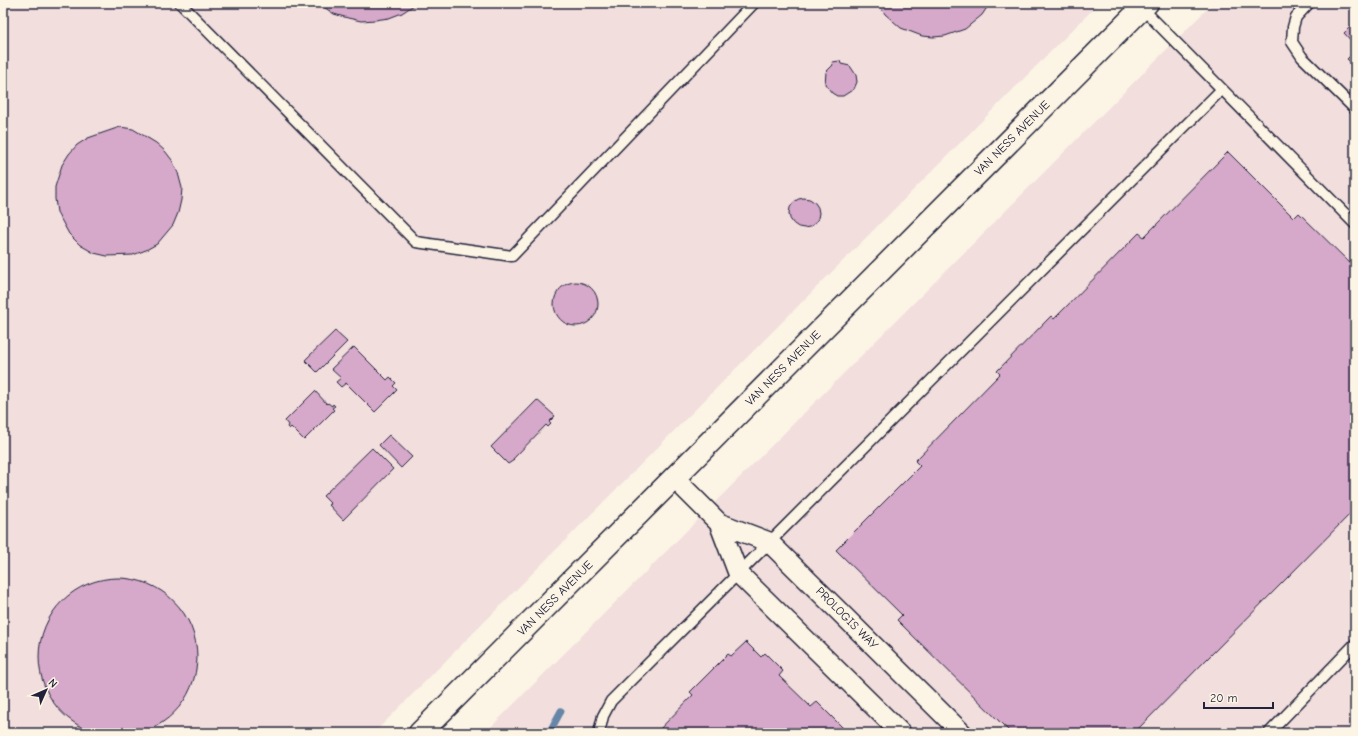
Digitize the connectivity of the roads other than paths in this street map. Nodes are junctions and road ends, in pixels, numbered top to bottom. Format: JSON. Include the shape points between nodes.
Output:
{"nodes":[{"id":1,"x":180,"y":3,"type":"edge"},
{"id":2,"x":754,"y":3,"type":"edge"},
{"id":3,"x":1309,"y":3,"type":"edge"},
{"id":4,"x":1144,"y":6,"type":"edge"},
{"id":5,"x":1222,"y":89,"type":"junction"},
{"id":6,"x":1355,"y":109,"type":"edge"},
{"id":7,"x":1355,"y":224,"type":"edge"},
{"id":8,"x":674,"y":478,"type":"junction"},
{"id":9,"x":719,"y":523,"type":"junction"},
{"id":10,"x":769,"y":542,"type":"junction"},
{"id":11,"x":738,"y":573,"type":"junction"},
{"id":12,"x":1355,"y":644,"type":"edge"},
{"id":13,"x":420,"y":733,"type":"edge"},
{"id":14,"x":599,"y":733,"type":"edge"},
{"id":15,"x":901,"y":733,"type":"edge"},
{"id":16,"x":962,"y":733,"type":"edge"},
{"id":17,"x":1269,"y":733,"type":"edge"}],
"edges":[{"from":1,"to":2,"type":"lane","via":[[416,242],[512,256]]},
{"from":3,"to":6,"type":"lane","via":[[1296,16],[1292,42],[1302,57]]},
{"from":4,"to":5,"type":"lane"},
{"from":4,"to":8,"type":"main road","name":"VAN NESS AVENUE"},
{"from":5,"to":7,"type":"lane"},
{"from":5,"to":10,"type":"lane"},
{"from":8,"to":9,"type":"street","name":"PROLOGIS WAY"},
{"from":8,"to":13,"type":"main road","name":"VAN NESS AVENUE"},
{"from":9,"to":10,"type":"street","name":"PROLOGIS WAY"},
{"from":9,"to":11,"type":"street","name":"PROLOGIS WAY"},
{"from":10,"to":11,"type":"lane"},
{"from":10,"to":16,"type":"street","name":"PROLOGIS WAY"},
{"from":11,"to":14,"type":"lane","via":[[611,701],[603,716]]},
{"from":11,"to":15,"type":"street","name":"PROLOGIS WAY"},
{"from":12,"to":17,"type":"lane"}]}
